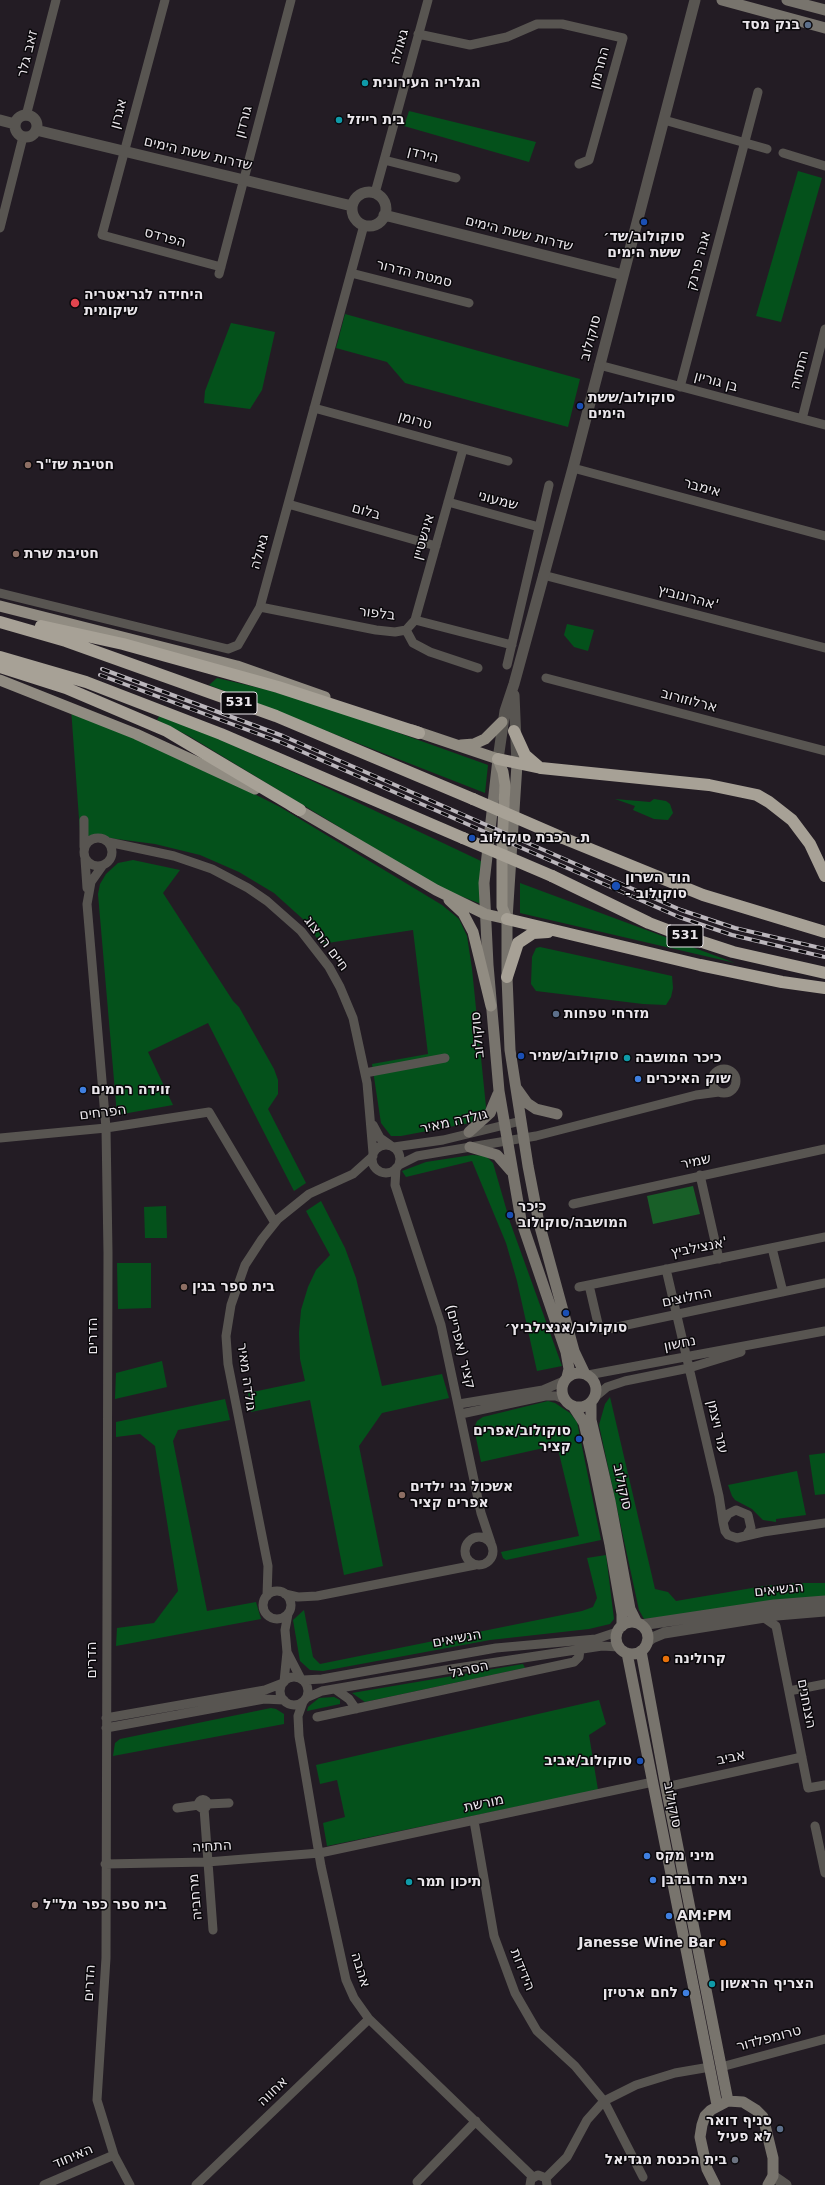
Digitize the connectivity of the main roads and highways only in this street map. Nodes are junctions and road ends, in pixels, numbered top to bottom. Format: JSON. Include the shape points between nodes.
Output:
{"nodes":[{"id":1,"x":722,"y":0,"type":"edge"},
{"id":2,"x":787,"y":0,"type":"edge"},
{"id":3,"x":825,"y":10,"type":"edge"},
{"id":4,"x":825,"y":28,"type":"edge"},
{"id":5,"x":0,"y":606,"type":"edge"},
{"id":6,"x":0,"y":618,"type":"edge"},
{"id":7,"x":0,"y":622,"type":"edge"},
{"id":8,"x":0,"y":657,"type":"edge"},
{"id":9,"x":0,"y":667,"type":"edge"},
{"id":10,"x":0,"y":680,"type":"edge"},
{"id":11,"x":502,"y":722,"type":"road end"},
{"id":12,"x":514,"y":731,"type":"road end"},
{"id":13,"x":419,"y":733,"type":"junction"},
{"id":14,"x":456,"y":745,"type":"junction"},
{"id":15,"x":498,"y":759,"type":"junction"},
{"id":16,"x":517,"y":764,"type":"junction"},
{"id":17,"x":541,"y":768,"type":"junction"},
{"id":18,"x":300,"y":810,"type":"junction"},
{"id":19,"x":825,"y":876,"type":"edge"},
{"id":20,"x":436,"y":890,"type":"junction"},
{"id":21,"x":485,"y":914,"type":"junction"},
{"id":22,"x":507,"y":919,"type":"junction"},
{"id":23,"x":563,"y":932,"type":"junction"},
{"id":24,"x":825,"y":932,"type":"edge"},
{"id":25,"x":825,"y":973,"type":"edge"},
{"id":26,"x":507,"y":977,"type":"junction"},
{"id":27,"x":825,"y":988,"type":"edge"},
{"id":28,"x":491,"y":1006,"type":"junction"},
{"id":29,"x":515,"y":1086,"type":"junction"},
{"id":30,"x":499,"y":1091,"type":"junction"},
{"id":31,"x":557,"y":1114,"type":"dead end"},
{"id":32,"x":469,"y":1132,"type":"road end"},
{"id":33,"x":470,"y":1147,"type":"road end"},
{"id":34,"x":512,"y":1172,"type":"junction"},
{"id":35,"x":586,"y":1374,"type":"junction"},
{"id":36,"x":566,"y":1379,"type":"junction"},
{"id":37,"x":593,"y":1399,"type":"junction"},
{"id":38,"x":573,"y":1406,"type":"junction"},
{"id":39,"x":639,"y":1624,"type":"junction"},
{"id":40,"x":619,"y":1629,"type":"junction"},
{"id":41,"x":644,"y":1646,"type":"junction"},
{"id":42,"x":623,"y":1650,"type":"junction"},
{"id":43,"x":728,"y":2102,"type":"junction"},
{"id":44,"x":717,"y":2105,"type":"junction"},
{"id":45,"x":770,"y":2180,"type":"edge"},
{"id":46,"x":715,"y":2185,"type":"edge"}],
"edges":[{"from":1,"to":4,"type":"main road"},
{"from":2,"to":3,"type":"main road"},
{"from":5,"to":13,"type":"main road","via":[[262,674]]},
{"from":6,"to":13,"type":"highway","via":[[123,644],[278,687]]},
{"from":7,"to":24,"type":"highway","number":"531","bridge":true,"via":[[66,641],[276,716],[703,895]]},
{"from":8,"to":25,"type":"highway","number":"531","bridge":true,"via":[[86,682],[221,734],[552,876],[649,923],[733,952]]},
{"from":9,"to":18,"type":"highway","via":[[73,690],[167,731]]},
{"from":10,"to":18,"type":"main road","via":[[136,734]]},
{"from":11,"to":14,"type":"main road","via":[[480,742]]},
{"from":12,"to":17,"type":"highway","via":[[525,755]]},
{"from":13,"to":14,"type":"main road"},
{"from":14,"to":15,"type":"main road"},
{"from":15,"to":16,"type":"highway"},
{"from":15,"to":21,"type":"main road","name":"סוקולוב","via":[[484,883]]},
{"from":15,"to":22,"type":"main road","via":[[505,785],[502,907]]},
{"from":16,"to":17,"type":"highway"},
{"from":16,"to":22,"type":"main road","name":"סוקולוב"},
{"from":17,"to":19,"type":"highway","via":[[710,785],[757,795],[782,810],[792,820],[810,844]]},
{"from":18,"to":20,"type":"main road"},
{"from":20,"to":21,"type":"main road"},
{"from":20,"to":28,"type":"main road","via":[[457,908],[470,924]]},
{"from":21,"to":22,"type":"main road"},
{"from":21,"to":28,"type":"main road","name":"סוקולוב"},
{"from":22,"to":23,"type":"highway"},
{"from":22,"to":26,"type":"main road","name":"סוקולוב"},
{"from":23,"to":26,"type":"highway","via":[[533,933],[521,940],[514,949]]},
{"from":23,"to":27,"type":"highway","via":[[728,971]]},
{"from":26,"to":29,"type":"main road","name":"סוקולוב","via":[[510,1050]]},
{"from":28,"to":30,"type":"main road","name":"סוקולוב"},
{"from":29,"to":31,"type":"main road","via":[[527,1103],[536,1109]]},
{"from":29,"to":35,"type":"main road","name":"סוקולוב","via":[[539,1223],[553,1280],[577,1359]]},
{"from":30,"to":32,"type":"main road","via":[[490,1113]]},
{"from":30,"to":34,"type":"main road","name":"סוקולוב"},
{"from":33,"to":34,"type":"main road","via":[[497,1154]]},
{"from":34,"to":36,"type":"main road","name":"סוקולוב","via":[[526,1238],[566,1352],[569,1369]]},
{"from":35,"to":36,"type":"main road","via":[[578,1373]]},
{"from":35,"to":37,"type":"main road","via":[[596,1386]]},
{"from":36,"to":38,"type":"main road","via":[[562,1391],[564,1399]]},
{"from":37,"to":38,"type":"main road","via":[[584,1407]]},
{"from":37,"to":39,"type":"main road","name":"סוקולוב","via":[[591,1420],[610,1501],[630,1609]]},
{"from":38,"to":40,"type":"main road","name":"סוקולוב","via":[[584,1423],[593,1462],[622,1610]]},
{"from":39,"to":40,"type":"main road","via":[[628,1622]]},
{"from":39,"to":41,"type":"main road","via":[[647,1634]]},
{"from":40,"to":42,"type":"main road","via":[[616,1640]]},
{"from":41,"to":42,"type":"main road","via":[[634,1653]]},
{"from":41,"to":43,"type":"main road","name":"סוקולוב","via":[[666,1787]]},
{"from":42,"to":44,"type":"main road","name":"סוקולוב","via":[[653,1782]]},
{"from":43,"to":44,"type":"main road"},
{"from":43,"to":45,"type":"main road","via":[[743,2102],[763,2117],[773,2158]]},
{"from":44,"to":46,"type":"main road","via":[[705,2116],[700,2137],[707,2170]]}]}
